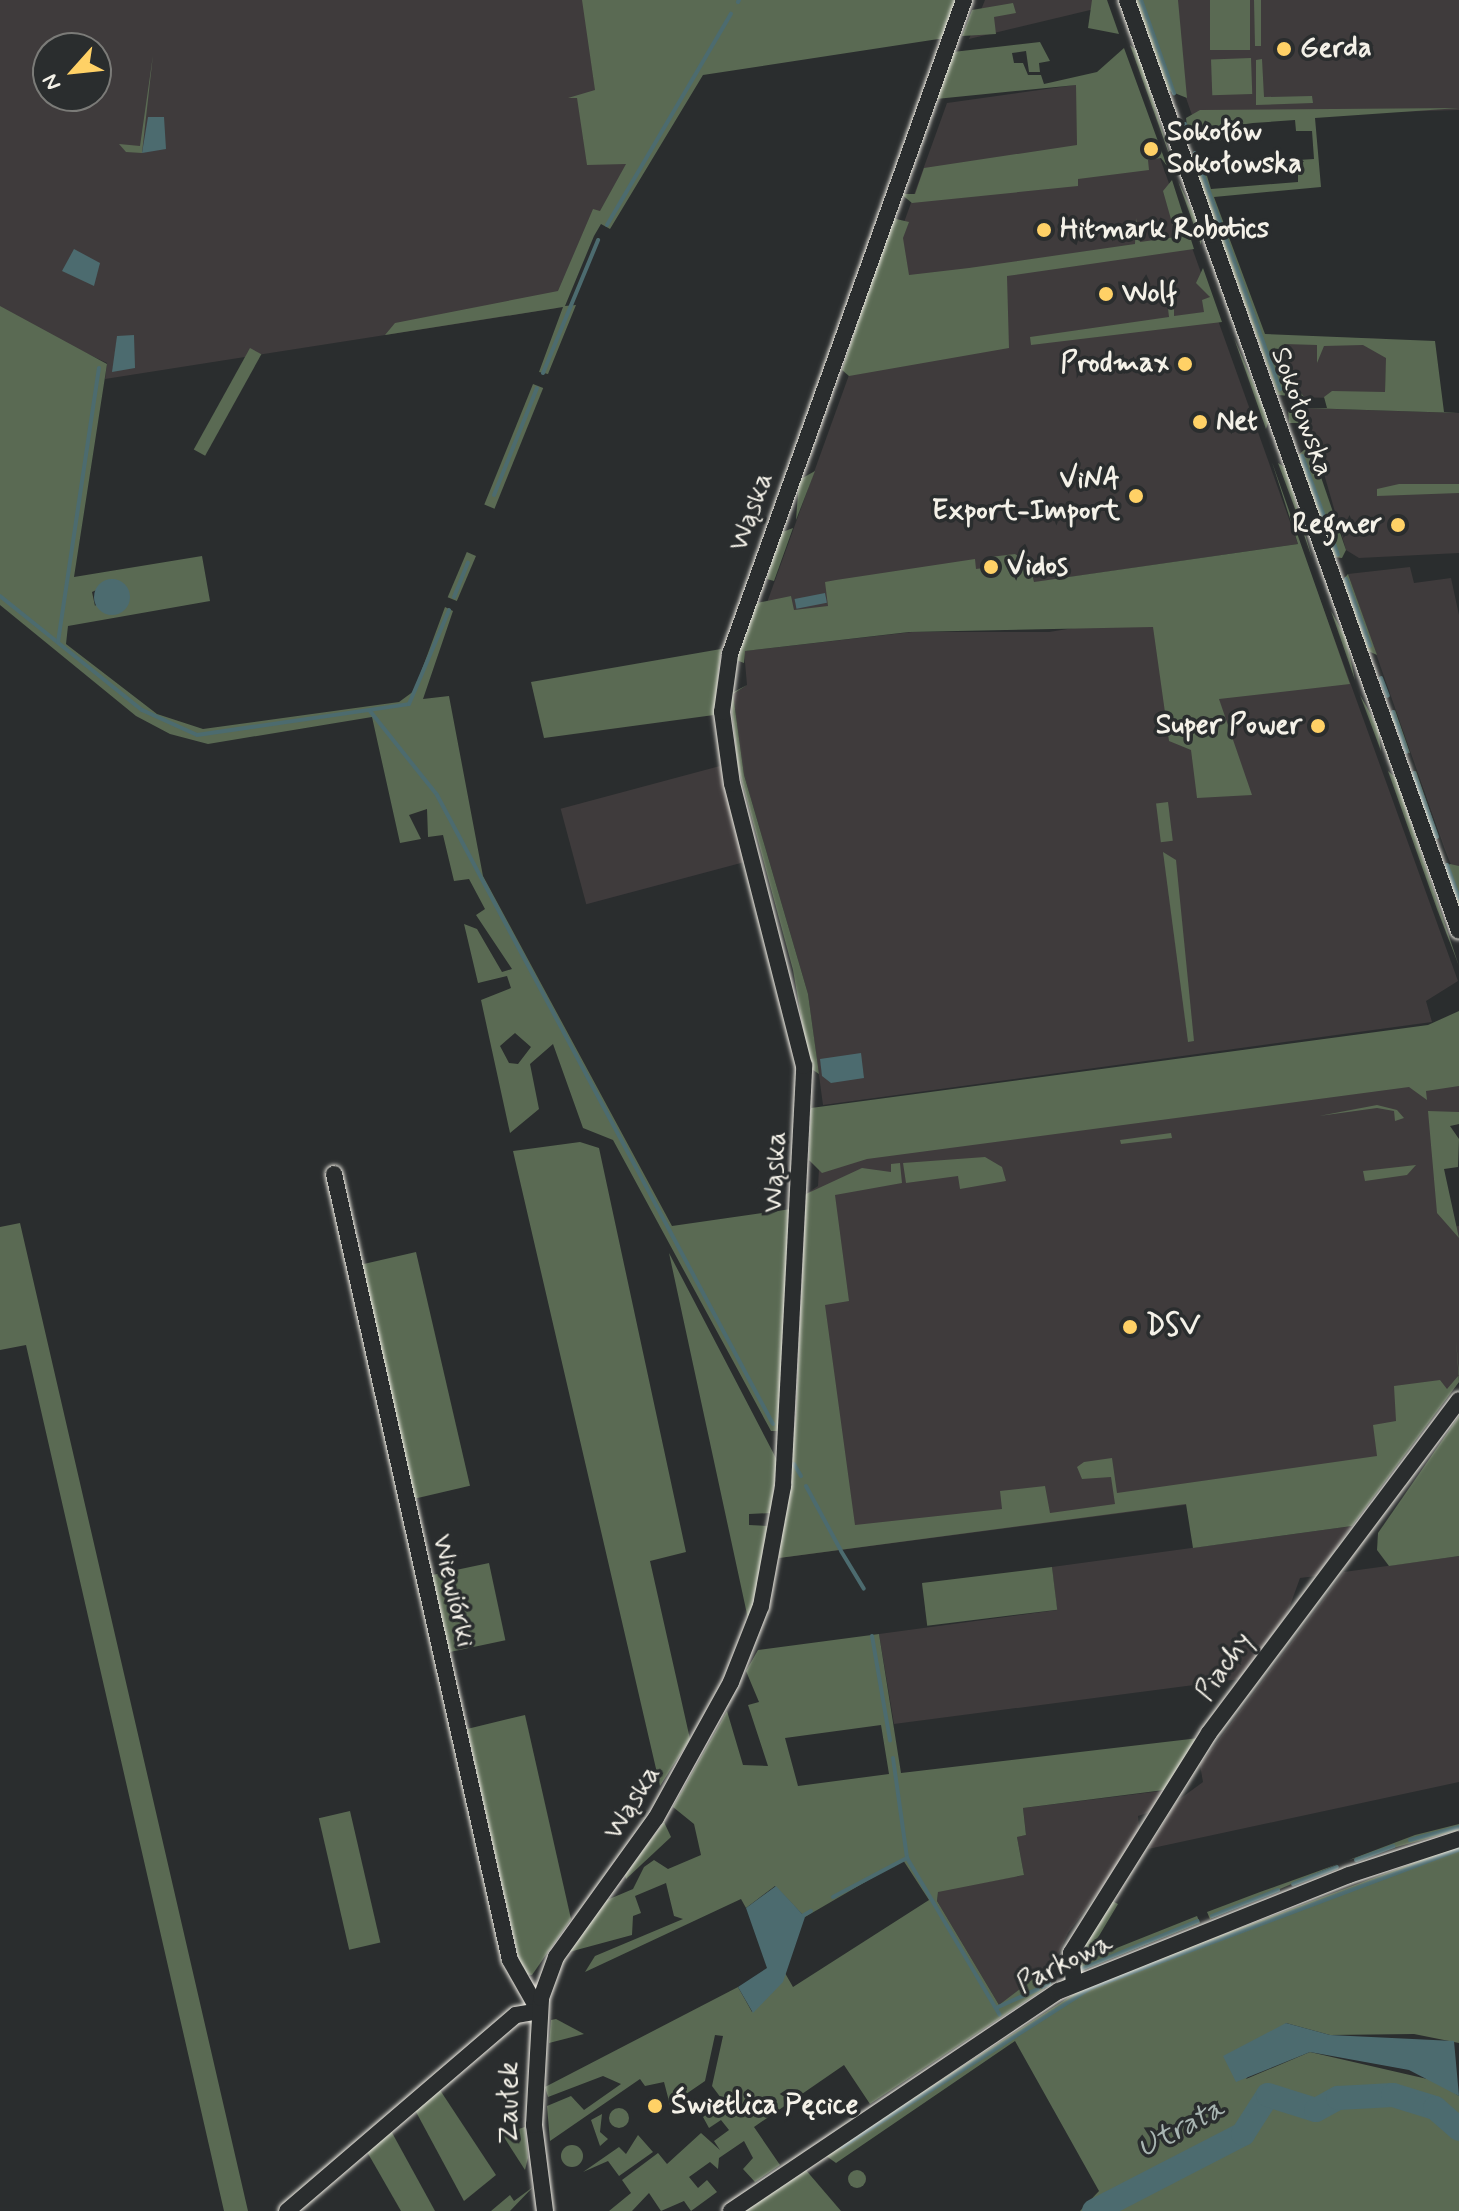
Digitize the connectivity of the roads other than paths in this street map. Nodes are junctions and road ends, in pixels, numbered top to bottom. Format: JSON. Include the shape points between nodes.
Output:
{"nodes":[{"id":1,"x":964,"y":0,"type":"edge"},
{"id":2,"x":1127,"y":0,"type":"edge"},
{"id":3,"x":1459,"y":931,"type":"edge"},
{"id":4,"x":334,"y":1174,"type":"dead end"},
{"id":5,"x":1459,"y":1400,"type":"edge"},
{"id":6,"x":1459,"y":1839,"type":"edge"},
{"id":7,"x":1074,"y":1983,"type":"junction"},
{"id":8,"x":539,"y":2011,"type":"junction"},
{"id":9,"x":542,"y":2193,"type":"junction"},
{"id":10,"x":287,"y":2211,"type":"edge"},
{"id":11,"x":545,"y":2211,"type":"edge"},
{"id":12,"x":559,"y":2211,"type":"edge"},
{"id":13,"x":731,"y":2211,"type":"edge"}],
"edges":[{"from":1,"to":8,"type":"street","name":"Wąska","via":[[752,587],[723,693],[732,784],[792,1000],[806,1092],[789,1434],[771,1568],[751,1637],[719,1706],[656,1818],[556,1957]]},
{"from":2,"to":3,"type":"street","name":"Sokołowska"},
{"from":4,"to":8,"type":"street","name":"Wiewiórki","via":[[510,1960]]},
{"from":5,"to":7,"type":"street","name":"Piachy","via":[[1209,1733],[1071,1953]]},
{"from":6,"to":7,"type":"street","name":"Parkowa"},
{"from":7,"to":13,"type":"street","name":"Parkowa"},
{"from":8,"to":9,"type":"street","name":"Zaułek","via":[[534,2125]]},
{"from":8,"to":10,"type":"street","via":[[516,2015]]},
{"from":9,"to":11,"type":"street","name":"Zaułek"},
{"from":9,"to":12,"type":"street"}]}
